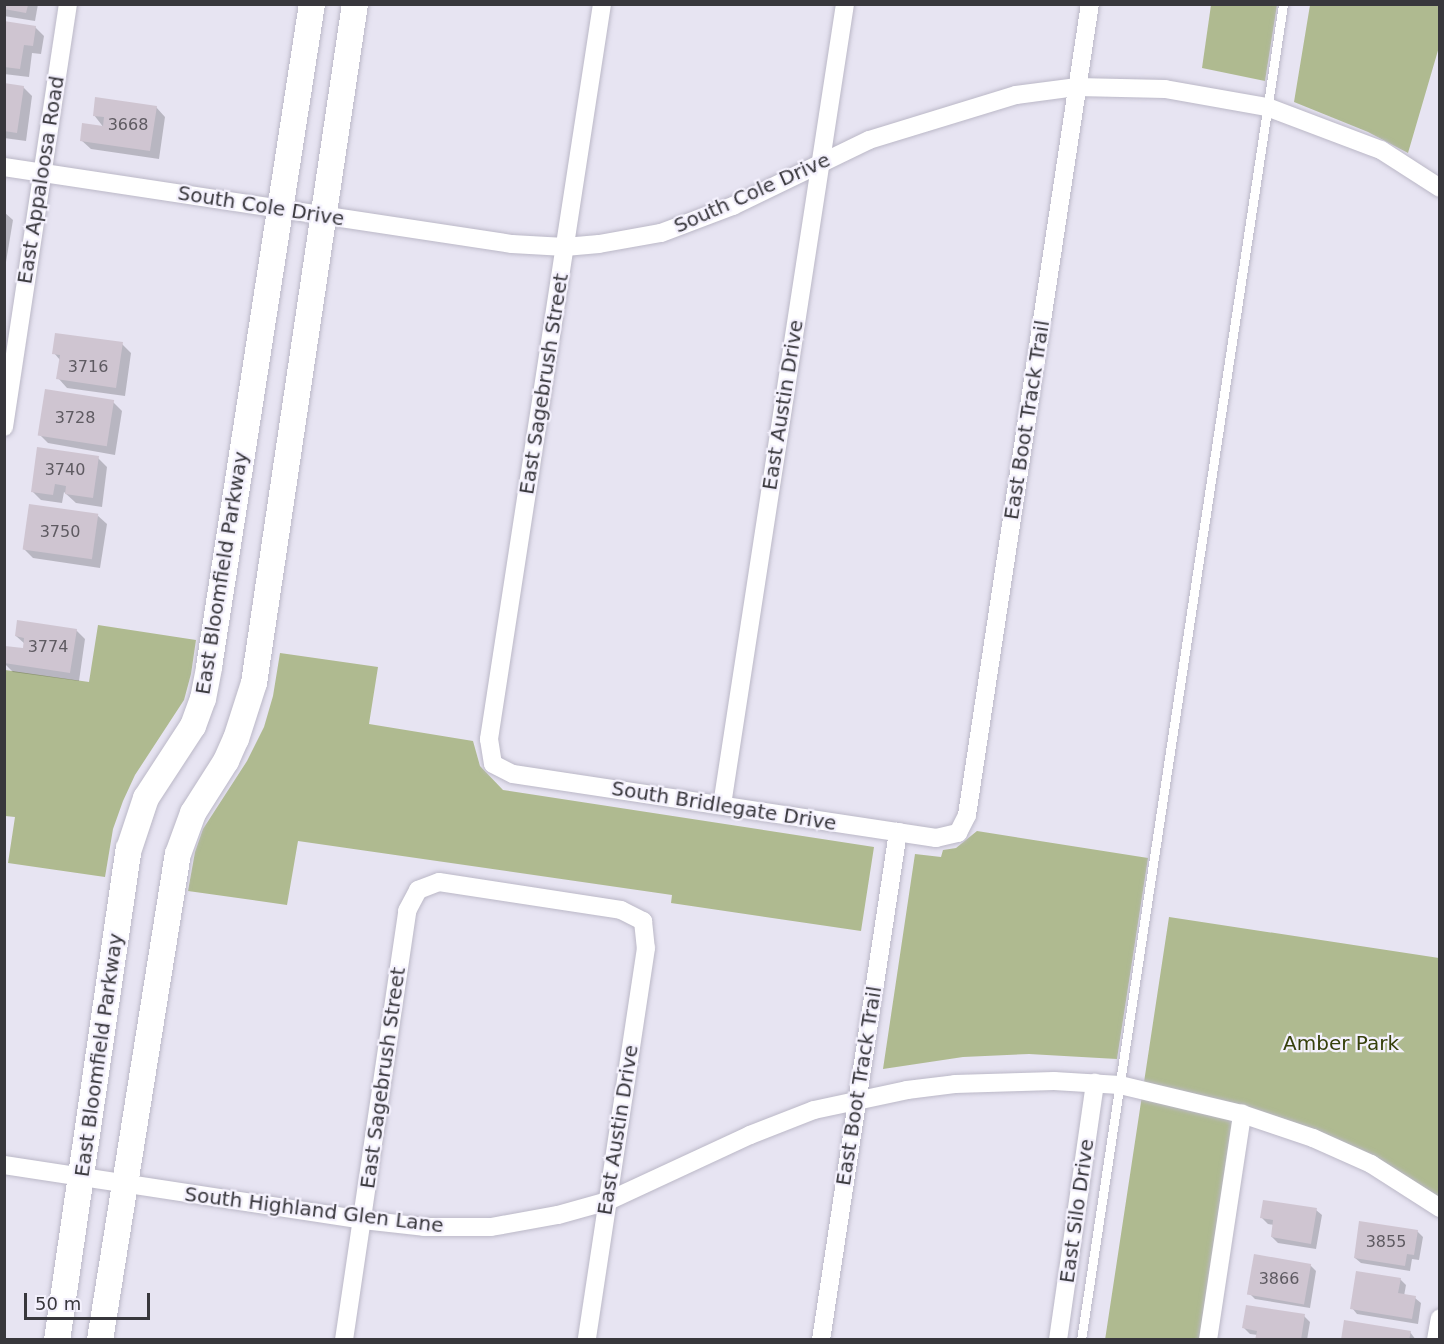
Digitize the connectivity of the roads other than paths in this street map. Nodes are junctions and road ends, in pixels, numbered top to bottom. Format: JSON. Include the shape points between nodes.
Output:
{"nodes":[{"id":1,"x":68,"y":4,"type":"edge"},
{"id":2,"x":312,"y":4,"type":"edge"},
{"id":3,"x":356,"y":4,"type":"edge"},
{"id":4,"x":602,"y":4,"type":"edge"},
{"id":5,"x":845,"y":4,"type":"edge"},
{"id":6,"x":1090,"y":4,"type":"edge"},
{"id":7,"x":1283,"y":4,"type":"edge"},
{"id":8,"x":1077,"y":87,"type":"junction"},
{"id":9,"x":1267,"y":107,"type":"junction"},
{"id":10,"x":820,"y":163,"type":"junction"},
{"id":11,"x":4,"y":167,"type":"edge"},
{"id":12,"x":41,"y":172,"type":"junction"},
{"id":13,"x":1440,"y":188,"type":"edge"},
{"id":14,"x":280,"y":208,"type":"junction"},
{"id":15,"x":322,"y":216,"type":"junction"},
{"id":16,"x":565,"y":247,"type":"junction"},
{"id":17,"x":4,"y":427,"type":"edge"},
{"id":18,"x":493,"y":764,"type":"joint"},
{"id":19,"x":722,"y":805,"type":"junction"},
{"id":20,"x":898,"y":832,"type":"junction"},
{"id":21,"x":958,"y":833,"type":"joint"},
{"id":22,"x":643,"y":921,"type":"joint"},
{"id":23,"x":1095,"y":1083,"type":"junction"},
{"id":24,"x":1120,"y":1085,"type":"junction"},
{"id":25,"x":857,"y":1100,"type":"junction"},
{"id":26,"x":1242,"y":1114,"type":"junction"},
{"id":27,"x":4,"y":1165,"type":"edge"},
{"id":28,"x":81,"y":1177,"type":"junction"},
{"id":29,"x":124,"y":1184,"type":"junction"},
{"id":30,"x":608,"y":1201,"type":"junction"},
{"id":31,"x":1440,"y":1208,"type":"edge"},
{"id":32,"x":363,"y":1220,"type":"junction"},
{"id":33,"x":1440,"y":1318,"type":"edge"},
{"id":34,"x":57,"y":1340,"type":"edge"},
{"id":35,"x":100,"y":1340,"type":"edge"},
{"id":36,"x":344,"y":1340,"type":"edge"},
{"id":37,"x":586,"y":1340,"type":"edge"},
{"id":38,"x":821,"y":1340,"type":"edge"},
{"id":39,"x":1058,"y":1340,"type":"edge"},
{"id":40,"x":1081,"y":1340,"type":"edge"},
{"id":41,"x":1208,"y":1340,"type":"edge"},
{"id":42,"x":1436,"y":1340,"type":"edge"}],
"edges":[{"from":1,"to":12,"type":"street","name":"East Appaloosa Road"},
{"from":2,"to":14,"type":"street","name":"East Bloomfield Parkway"},
{"from":3,"to":15,"type":"street"},
{"from":4,"to":16,"type":"street","name":"East Sagebrush Street"},
{"from":5,"to":10,"type":"street","name":"East Austin Drive"},
{"from":6,"to":8,"type":"street","name":"East Boot Track Trail"},
{"from":7,"to":9,"type":"lane"},
{"from":8,"to":9,"type":"street","name":"South Cole Drive","via":[[1165,89]]},
{"from":8,"to":10,"type":"street","name":"South Cole Drive","via":[[1005,99],[869,140]]},
{"from":8,"to":21,"type":"street","name":"East Boot Track Trail","via":[[967,815]]},
{"from":9,"to":13,"type":"street","name":"South Cole Drive","via":[[1382,150]]},
{"from":9,"to":24,"type":"lane"},
{"from":10,"to":16,"type":"street","name":"South Cole Drive","via":[[733,206],[661,233]]},
{"from":10,"to":19,"type":"street","name":"East Austin Drive"},
{"from":11,"to":12,"type":"street","name":"South Cole Drive"},
{"from":12,"to":14,"type":"street","name":"South Cole Drive"},
{"from":12,"to":17,"type":"street","name":"East Appaloosa Road"},
{"from":14,"to":15,"type":"street","name":"South Cole Drive"},
{"from":14,"to":28,"type":"street","name":"East Bloomfield Parkway","via":[[205,688],[193,726],[146,798],[129,849]]},
{"from":15,"to":16,"type":"street","name":"South Cole Drive","via":[[512,244]]},
{"from":15,"to":29,"type":"street","via":[[254,683],[233,746],[193,813],[178,854]]},
{"from":16,"to":18,"type":"street","name":"East Sagebrush Street","via":[[489,739]]},
{"from":18,"to":19,"type":"street","name":"South Bridlegate Drive","via":[[513,774]]},
{"from":19,"to":20,"type":"street","name":"South Bridlegate Drive"},
{"from":20,"to":21,"type":"street","name":"South Bridlegate Drive","via":[[936,838]]},
{"from":20,"to":25,"type":"street","name":"East Boot Track Trail"},
{"from":22,"to":30,"type":"street","name":"East Austin Drive","via":[[646,948]]},
{"from":22,"to":32,"type":"street","name":"East Sagebrush Street","via":[[621,910],[439,882],[418,890],[407,911]]},
{"from":23,"to":24,"type":"street","name":"South Highland Glen Lane"},
{"from":23,"to":25,"type":"street","name":"South Highland Glen Lane","via":[[1011,1080],[955,1084]]},
{"from":23,"to":39,"type":"street","name":"East Silo Drive"},
{"from":24,"to":26,"type":"street","name":"South Highland Glen Lane"},
{"from":24,"to":40,"type":"lane"},
{"from":25,"to":30,"type":"street","name":"South Highland Glen Lane","via":[[814,1110],[750,1135]]},
{"from":25,"to":38,"type":"street","name":"East Boot Track Trail"},
{"from":26,"to":31,"type":"street","name":"South Highland Glen Lane","via":[[1313,1138],[1371,1164]]},
{"from":26,"to":41,"type":"street"},
{"from":27,"to":28,"type":"street","name":"South Highland Glen Lane"},
{"from":28,"to":29,"type":"street","name":"South Highland Glen Lane"},
{"from":28,"to":34,"type":"street","name":"East Bloomfield Parkway"},
{"from":29,"to":32,"type":"street","name":"South Highland Glen Lane"},
{"from":29,"to":35,"type":"street"},
{"from":30,"to":32,"type":"street","name":"South Highland Glen Lane","via":[[491,1227],[424,1227]]},
{"from":30,"to":37,"type":"street","name":"East Austin Drive"},
{"from":32,"to":36,"type":"street","name":"East Sagebrush Street"},
{"from":33,"to":42,"type":"street"}]}
